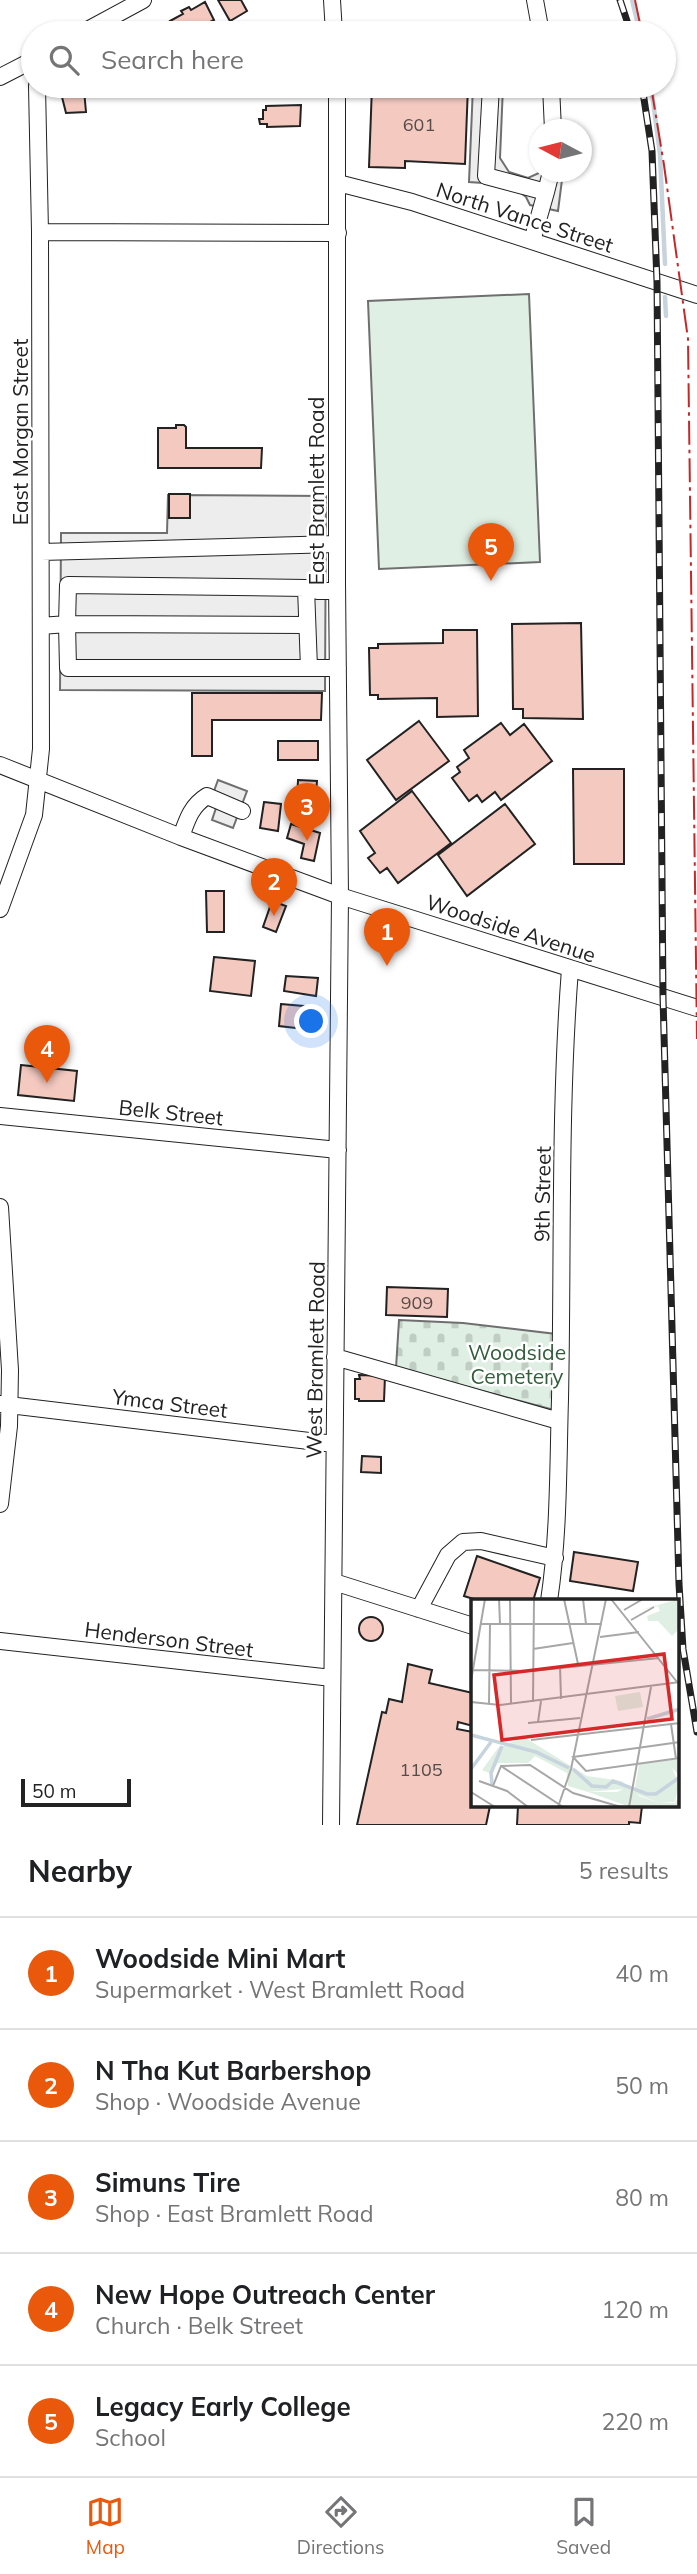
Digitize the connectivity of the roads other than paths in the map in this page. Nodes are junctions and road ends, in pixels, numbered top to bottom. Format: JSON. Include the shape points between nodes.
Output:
{"nodes":[{"id":1,"x":143,"y":0,"type":"edge"},
{"id":2,"x":332,"y":0,"type":"edge"},
{"id":3,"x":535,"y":0,"type":"edge"},
{"id":4,"x":104,"y":21,"type":"edge"},
{"id":5,"x":333,"y":21,"type":"edge"},
{"id":6,"x":539,"y":21,"type":"edge"},
{"id":7,"x":21,"y":66,"type":"edge"},
{"id":8,"x":0,"y":77,"type":"edge"},
{"id":9,"x":37,"y":98,"type":"edge"},
{"id":10,"x":337,"y":98,"type":"edge"},
{"id":11,"x":490,"y":98,"type":"edge"},
{"id":12,"x":552,"y":98,"type":"edge"},
{"id":13,"x":553,"y":119,"type":"edge"},
{"id":14,"x":548,"y":182,"type":"edge"},
{"id":15,"x":338,"y":183,"type":"junction"},
{"id":16,"x":546,"y":192,"type":"junction"},
{"id":17,"x":40,"y":232,"type":"junction"},
{"id":18,"x":338,"y":233,"type":"junction"},
{"id":19,"x":532,"y":241,"type":"junction"},
{"id":20,"x":697,"y":295,"type":"edge"},
{"id":21,"x":337,"y":544,"type":"junction"},
{"id":22,"x":41,"y":552,"type":"junction"},
{"id":23,"x":306,"y":588,"type":"junction"},
{"id":24,"x":337,"y":591,"type":"junction"},
{"id":25,"x":67,"y":624,"type":"junction"},
{"id":26,"x":307,"y":625,"type":"junction"},
{"id":27,"x":41,"y":626,"type":"junction"},
{"id":28,"x":309,"y":668,"type":"junction"},
{"id":29,"x":338,"y":668,"type":"junction"},
{"id":30,"x":0,"y":765,"type":"edge"},
{"id":31,"x":37,"y":779,"type":"junction"},
{"id":32,"x":242,"y":811,"type":"dead end"},
{"id":33,"x":181,"y":837,"type":"junction"},
{"id":34,"x":340,"y":895,"type":"junction"},
{"id":35,"x":0,"y":909,"type":"edge"},
{"id":36,"x":570,"y":969,"type":"junction"},
{"id":37,"x":697,"y":1009,"type":"edge"},
{"id":38,"x":0,"y":1116,"type":"edge"},
{"id":39,"x":338,"y":1150,"type":"junction"},
{"id":40,"x":0,"y":1207,"type":"edge"},
{"id":41,"x":335,"y":1357,"type":"junction"},
{"id":42,"x":4,"y":1405,"type":"edge"},
{"id":43,"x":559,"y":1421,"type":"junction"},
{"id":44,"x":334,"y":1444,"type":"junction"},
{"id":45,"x":0,"y":1504,"type":"edge"},
{"id":46,"x":555,"y":1558,"type":"junction"},
{"id":47,"x":334,"y":1582,"type":"junction"},
{"id":48,"x":549,"y":1599,"type":"edge"},
{"id":49,"x":419,"y":1609,"type":"junction"},
{"id":50,"x":471,"y":1625,"type":"edge"},
{"id":51,"x":0,"y":1641,"type":"edge"},
{"id":52,"x":332,"y":1678,"type":"junction"},
{"id":53,"x":331,"y":1825,"type":"edge"}],
"edges":[{"from":1,"to":4,"type":"street"},
{"from":2,"to":5,"type":"street"},
{"from":3,"to":6,"type":"street"},
{"from":7,"to":8,"type":"street"},
{"from":9,"to":17,"type":"street","name":"East Morgan Street"},
{"from":10,"to":15,"type":"street","name":"East Bramlett Road"},
{"from":11,"to":16,"type":"street","via":[[486,176]]},
{"from":12,"to":13,"type":"street"},
{"from":14,"to":16,"type":"street"},
{"from":15,"to":18,"type":"street","name":"East Bramlett Road"},
{"from":15,"to":19,"type":"street","name":"North Vance Street"},
{"from":16,"to":19,"type":"street"},
{"from":17,"to":18,"type":"street"},
{"from":17,"to":22,"type":"street","name":"East Morgan Street"},
{"from":18,"to":21,"type":"street","name":"East Bramlett Road"},
{"from":19,"to":20,"type":"street","name":"North Vance Street"},
{"from":21,"to":22,"type":"street"},
{"from":21,"to":24,"type":"street","name":"East Bramlett Road"},
{"from":22,"to":27,"type":"street","name":"East Morgan Street"},
{"from":23,"to":24,"type":"street"},
{"from":23,"to":25,"type":"street","via":[[68,585]]},
{"from":23,"to":26,"type":"street"},
{"from":24,"to":29,"type":"street","name":"East Bramlett Road"},
{"from":25,"to":26,"type":"street"},
{"from":25,"to":27,"type":"street"},
{"from":25,"to":28,"type":"street","via":[[68,668]]},
{"from":26,"to":28,"type":"street"},
{"from":27,"to":31,"type":"street","name":"East Morgan Street","via":[[42,723]]},
{"from":28,"to":29,"type":"street"},
{"from":29,"to":34,"type":"street","name":"East Bramlett Road"},
{"from":30,"to":31,"type":"street","name":"Woodside Avenue"},
{"from":31,"to":33,"type":"street","name":"Woodside Avenue"},
{"from":31,"to":35,"type":"street","name":"East Morgan Street","via":[[34,815]]},
{"from":32,"to":33,"type":"street","via":[[207,796],[190,814]]},
{"from":33,"to":34,"type":"street","name":"Woodside Avenue"},
{"from":34,"to":36,"type":"street","name":"Woodside Avenue"},
{"from":34,"to":39,"type":"street","name":"West Bramlett Road"},
{"from":36,"to":37,"type":"street","name":"Woodside Avenue"},
{"from":36,"to":43,"type":"street","name":"9th Street"},
{"from":38,"to":39,"type":"street","name":"Belk Street"},
{"from":39,"to":41,"type":"street","name":"West Bramlett Road"},
{"from":40,"to":42,"type":"street","via":[[10,1370]]},
{"from":41,"to":43,"type":"street"},
{"from":41,"to":44,"type":"street","name":"West Bramlett Road"},
{"from":42,"to":44,"type":"street","name":"Ymca Street"},
{"from":42,"to":45,"type":"street","via":[[9,1426]]},
{"from":43,"to":46,"type":"street","name":"9th Street"},
{"from":44,"to":47,"type":"street","name":"West Bramlett Road"},
{"from":46,"to":48,"type":"street","name":"9th Street"},
{"from":46,"to":49,"type":"street","via":[[481,1541],[463,1542],[449,1555]]},
{"from":47,"to":49,"type":"street"},
{"from":47,"to":52,"type":"street","name":"West Bramlett Road"},
{"from":49,"to":50,"type":"street"},
{"from":51,"to":52,"type":"street","name":"Henderson Street"},
{"from":52,"to":53,"type":"street","name":"West Bramlett Road"}]}
